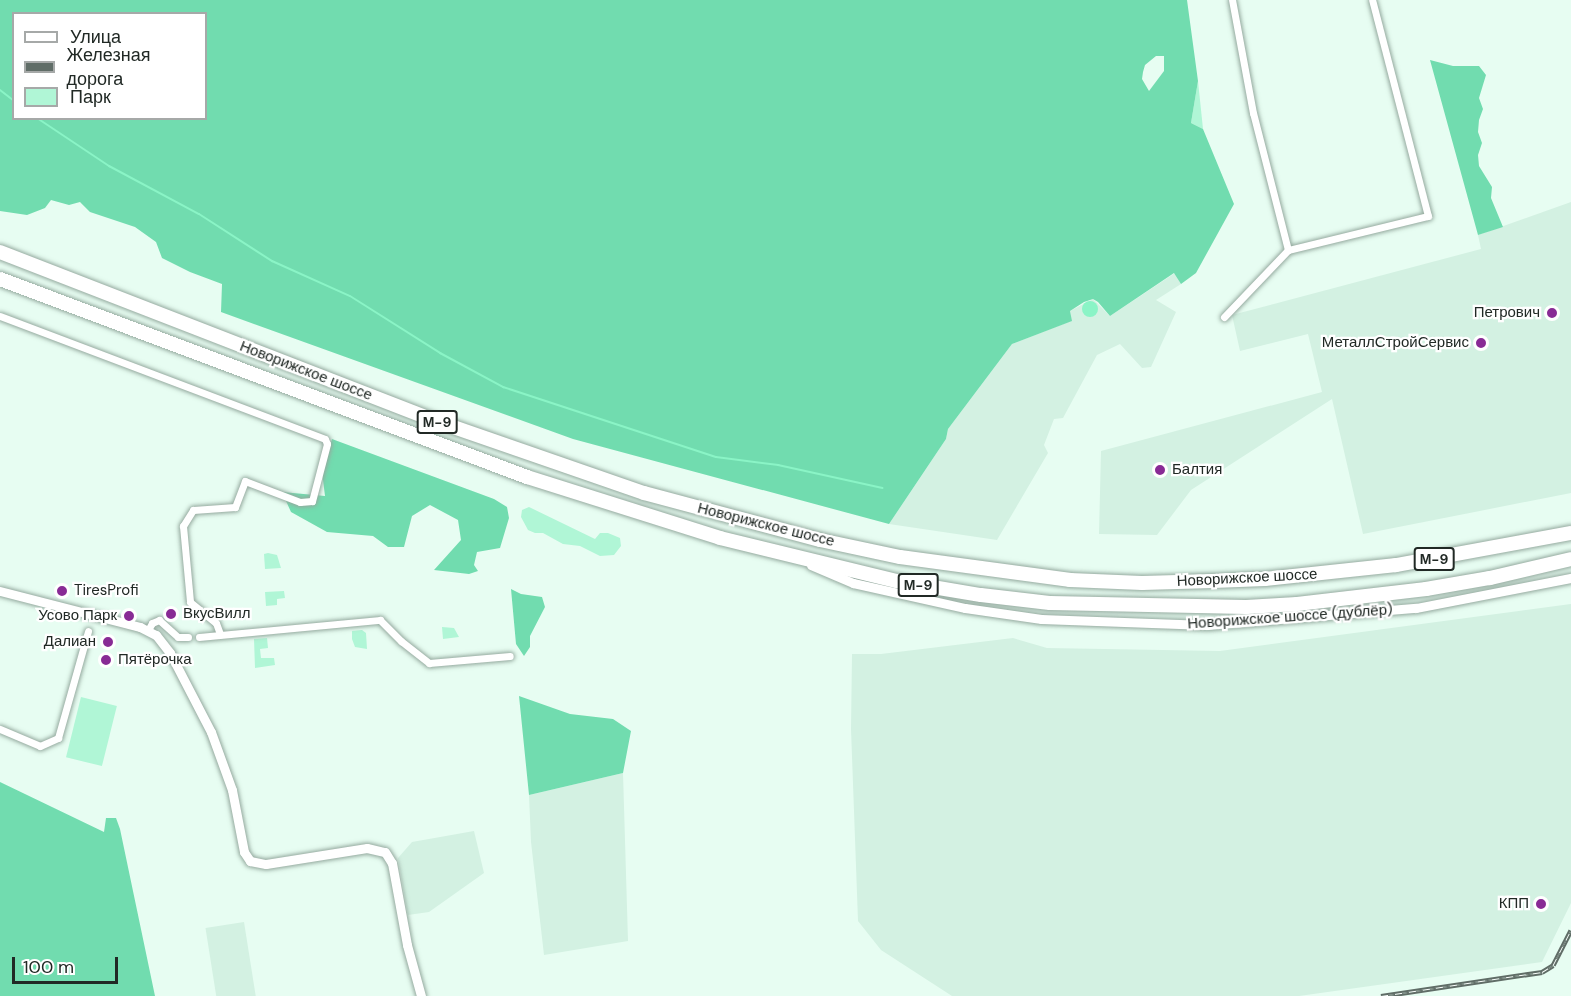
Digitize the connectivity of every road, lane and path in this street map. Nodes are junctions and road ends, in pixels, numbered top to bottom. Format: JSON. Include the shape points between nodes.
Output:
{"nodes":[{"id":1,"x":1232,"y":0,"type":"edge"},
{"id":2,"x":1372,"y":0,"type":"edge"},
{"id":3,"x":1288,"y":250,"type":"junction"},
{"id":4,"x":0,"y":252,"type":"edge"},
{"id":5,"x":0,"y":279,"type":"edge"},
{"id":6,"x":0,"y":316,"type":"edge"},
{"id":7,"x":1224,"y":317,"type":"dead end"},
{"id":8,"x":1571,"y":533,"type":"edge"},
{"id":9,"x":799,"y":559,"type":"junction"},
{"id":10,"x":1571,"y":559,"type":"edge"},
{"id":11,"x":1571,"y":578,"type":"edge"},
{"id":12,"x":0,"y":591,"type":"edge"},
{"id":13,"x":148,"y":630,"type":"junction"},
{"id":14,"x":88,"y":631,"type":"dead end"},
{"id":15,"x":220,"y":634,"type":"junction"},
{"id":16,"x":188,"y":637,"type":"dead end"},
{"id":17,"x":199,"y":637,"type":"dead end"},
{"id":18,"x":510,"y":656,"type":"dead end"},
{"id":19,"x":0,"y":729,"type":"edge"},
{"id":20,"x":421,"y":996,"type":"edge"}],
"edges":[{"from":1,"to":3,"type":"street","via":[[1253,113]]},
{"from":2,"to":3,"type":"street","via":[[1428,216]]},
{"from":3,"to":7,"type":"street"},
{"from":4,"to":8,"type":"highway","name":"Новорижское шоссе","number":"М-9","via":[[433,420],[644,493],[820,540],[941,564],[1108,582],[1244,580],[1395,565]]},
{"from":5,"to":9,"type":"highway","name":"Новорижское шоссе","number":"М-9","via":[[527,477],[644,516]]},
{"from":6,"to":15,"type":"street","via":[[325,439],[312,501],[300,502],[245,481],[235,507],[193,510],[183,526],[190,602],[216,623]]},
{"from":9,"to":10,"type":"highway","name":"Новорижское шоссе","number":"М-9","via":[[897,581],[1002,598],[1103,606],[1214,607],[1297,604],[1426,589]]},
{"from":9,"to":11,"type":"street","name":"Новорижское шоссе (дублёр)","via":[[853,583],[965,608],[1041,619],[1207,626],[1416,608]]},
{"from":12,"to":13,"type":"street"},
{"from":13,"to":16,"type":"street","via":[[159,620],[178,637]]},
{"from":13,"to":20,"type":"street","via":[[170,653],[211,732],[232,790],[246,857],[266,864],[367,848],[389,856]]},
{"from":14,"to":19,"type":"street","via":[[58,738],[40,746]]},
{"from":15,"to":17,"type":"street"},
{"from":15,"to":18,"type":"street","via":[[380,620],[429,663]]}]}
